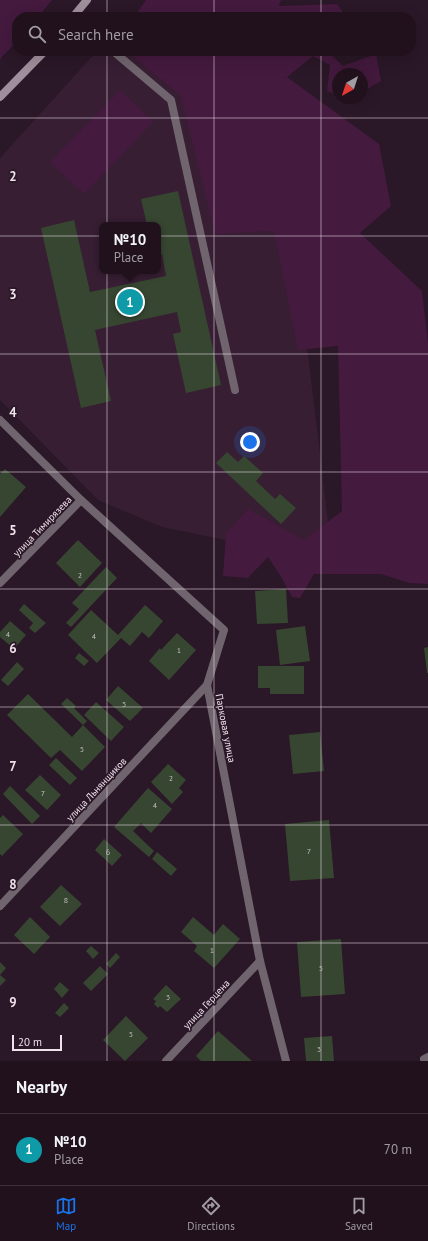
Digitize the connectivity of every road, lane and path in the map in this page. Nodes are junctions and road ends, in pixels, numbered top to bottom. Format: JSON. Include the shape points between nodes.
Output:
{"nodes":[{"id":1,"x":87,"y":0,"type":"edge"},
{"id":2,"x":77,"y":12,"type":"edge"},
{"id":3,"x":39,"y":56,"type":"edge"},
{"id":4,"x":119,"y":56,"type":"edge"},
{"id":5,"x":0,"y":97,"type":"edge"},
{"id":6,"x":236,"y":390,"type":"dead end"},
{"id":7,"x":0,"y":420,"type":"edge"},
{"id":8,"x":81,"y":500,"type":"junction"},
{"id":9,"x":0,"y":583,"type":"edge"},
{"id":10,"x":207,"y":685,"type":"junction"},
{"id":11,"x":0,"y":906,"type":"edge"},
{"id":12,"x":260,"y":961,"type":"junction"},
{"id":13,"x":166,"y":1061,"type":"edge"},
{"id":14,"x":286,"y":1061,"type":"edge"}],
"edges":[{"from":1,"to":2,"type":"main road"},
{"from":3,"to":5,"type":"main road"},
{"from":4,"to":6,"type":"street","via":[[171,100]]},
{"from":7,"to":8,"type":"street","name":"Парковая улица"},
{"from":8,"to":9,"type":"street","name":"улица Тимирязева"},
{"from":8,"to":10,"type":"street","name":"Парковая улица","via":[[224,630]]},
{"from":10,"to":11,"type":"street","name":"улица Льнянщиков"},
{"from":10,"to":12,"type":"street","name":"Парковая улица"},
{"from":12,"to":13,"type":"street","name":"улица Герцена"},
{"from":12,"to":14,"type":"street","name":"Парковая улица"}]}
